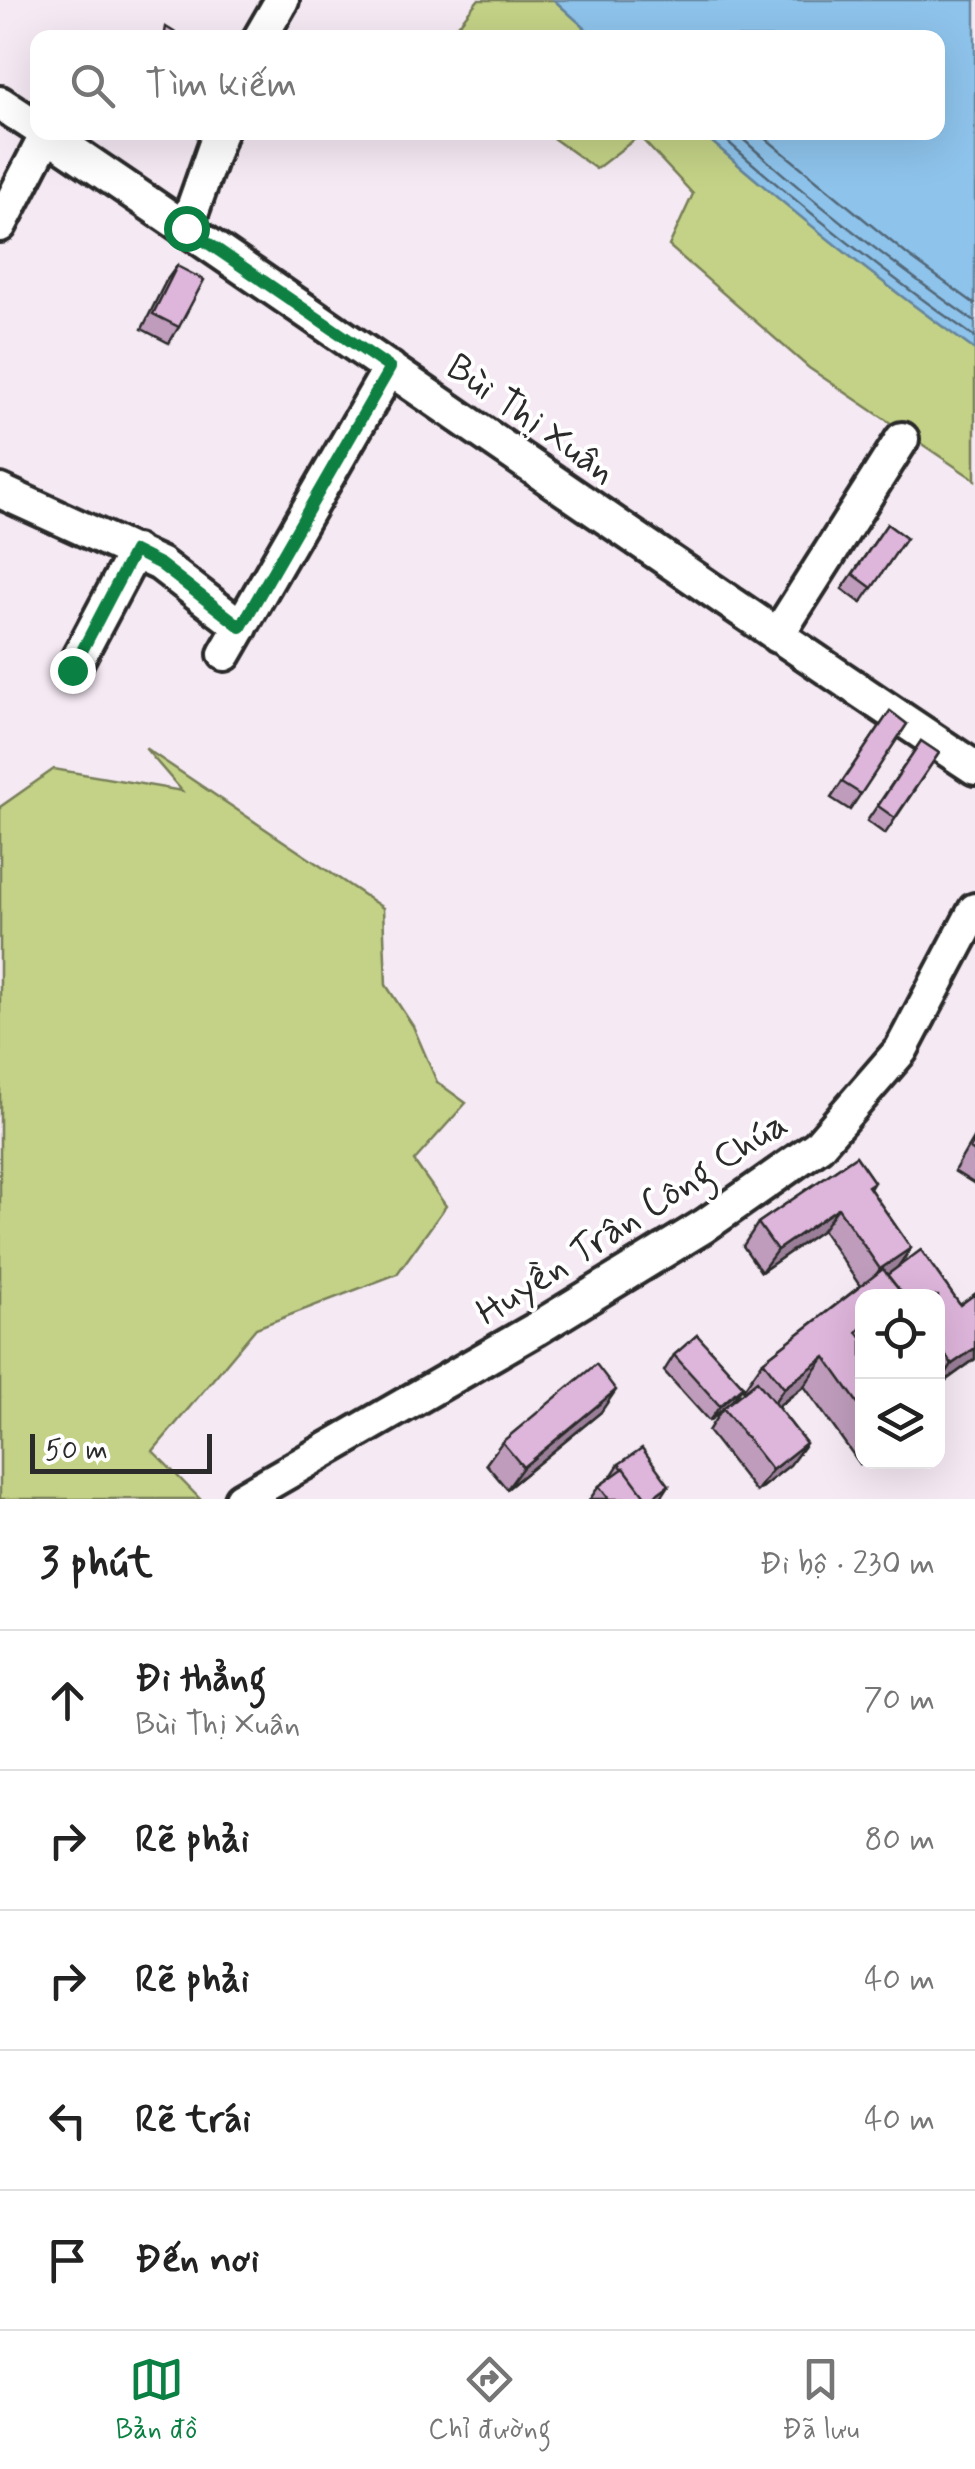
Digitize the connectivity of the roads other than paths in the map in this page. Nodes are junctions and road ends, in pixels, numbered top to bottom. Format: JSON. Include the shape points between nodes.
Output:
{"nodes":[{"id":1,"x":282,"y":0,"type":"edge"},
{"id":2,"x":265,"y":30,"type":"edge"},
{"id":3,"x":0,"y":102,"type":"edge"},
{"id":4,"x":30,"y":123,"type":"edge"},
{"id":5,"x":39,"y":140,"type":"edge"},
{"id":6,"x":55,"y":140,"type":"edge"},
{"id":7,"x":217,"y":140,"type":"edge"},
{"id":8,"x":0,"y":225,"type":"edge"},
{"id":9,"x":186,"y":228,"type":"junction"},
{"id":10,"x":390,"y":368,"type":"junction"},
{"id":11,"x":902,"y":439,"type":"dead end"},
{"id":12,"x":0,"y":492,"type":"edge"},
{"id":13,"x":134,"y":551,"type":"junction"},
{"id":14,"x":777,"y":636,"type":"junction"},
{"id":15,"x":72,"y":670,"type":"dead end"},
{"id":16,"x":975,"y":768,"type":"edge"},
{"id":17,"x":975,"y":910,"type":"edge"},
{"id":18,"x":241,"y":1499,"type":"edge"}],
"edges":[{"from":1,"to":2,"type":"street"},
{"from":3,"to":4,"type":"street","name":"Bùi Thị Xuân"},
{"from":5,"to":8,"type":"street"},
{"from":6,"to":9,"type":"street","name":"Bùi Thị Xuân"},
{"from":7,"to":9,"type":"street"},
{"from":9,"to":10,"type":"street","name":"Bùi Thị Xuân"},
{"from":10,"to":13,"type":"street","via":[[233,641],[160,564]]},
{"from":10,"to":14,"type":"street","name":"Bùi Thị Xuân"},
{"from":11,"to":14,"type":"street"},
{"from":12,"to":13,"type":"street"},
{"from":13,"to":15,"type":"street"},
{"from":14,"to":16,"type":"street","name":"Bùi Thị Xuân"},
{"from":17,"to":18,"type":"street","name":"Huyền Trân Công Chúa","via":[[901,1050],[818,1146],[570,1308]]}]}
